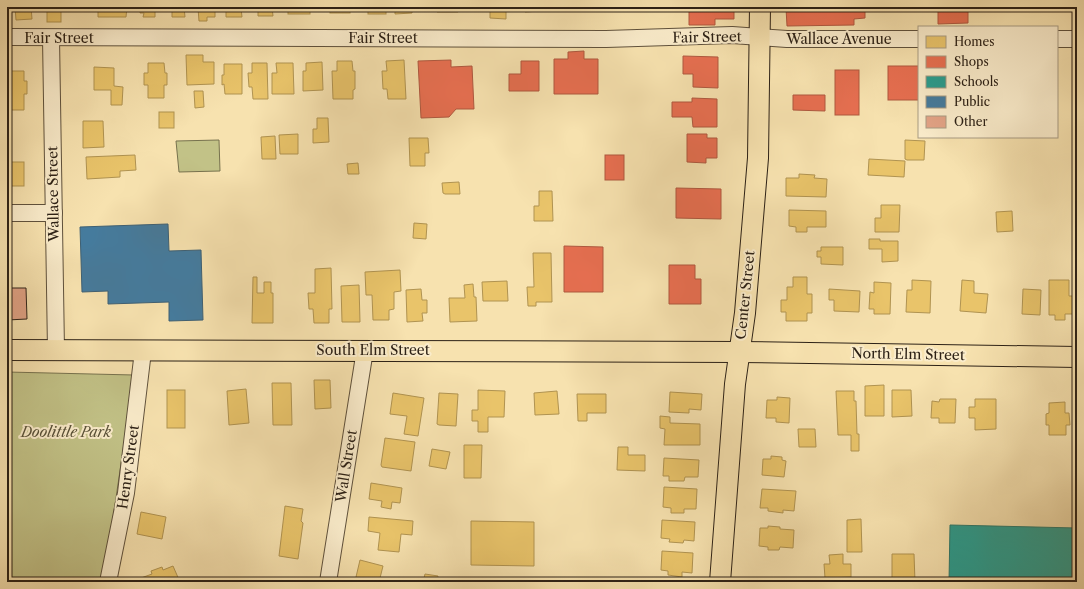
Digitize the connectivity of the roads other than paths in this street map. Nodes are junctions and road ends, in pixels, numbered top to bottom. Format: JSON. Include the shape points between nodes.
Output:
{"nodes":[{"id":1,"x":760,"y":7,"type":"edge"},
{"id":2,"x":7,"y":37,"type":"edge"},
{"id":3,"x":760,"y":37,"type":"junction"},
{"id":4,"x":51,"y":38,"type":"junction"},
{"id":5,"x":918,"y":39,"type":"edge"},
{"id":6,"x":1058,"y":39,"type":"edge"},
{"id":7,"x":1077,"y":39,"type":"edge"},
{"id":8,"x":7,"y":213,"type":"edge"},
{"id":9,"x":54,"y":213,"type":"junction"},
{"id":10,"x":7,"y":350,"type":"edge"},
{"id":11,"x":56,"y":350,"type":"junction"},
{"id":12,"x":143,"y":350,"type":"junction"},
{"id":13,"x":365,"y":350,"type":"junction"},
{"id":14,"x":739,"y":352,"type":"junction"},
{"id":15,"x":1077,"y":357,"type":"edge"},
{"id":16,"x":108,"y":582,"type":"edge"},
{"id":17,"x":328,"y":582,"type":"edge"},
{"id":18,"x":720,"y":582,"type":"edge"}],
"edges":[{"from":1,"to":3,"type":"main road","name":"Center Street"},
{"from":2,"to":4,"type":"street","name":"Fair Street"},
{"from":3,"to":4,"type":"street","name":"Fair Street","via":[[732,35],[606,39]]},
{"from":3,"to":5,"type":"street","name":"Wallace Avenue"},
{"from":3,"to":14,"type":"main road","name":"Center Street","via":[[760,139],[745,313]]},
{"from":4,"to":9,"type":"street","name":"Wallace Street"},
{"from":6,"to":7,"type":"street"},
{"from":8,"to":9,"type":"street"},
{"from":9,"to":11,"type":"street","name":"Wallace Street"},
{"from":10,"to":11,"type":"main road","name":"South Elm Street"},
{"from":11,"to":12,"type":"main road","name":"South Elm Street"},
{"from":12,"to":13,"type":"main road","name":"South Elm Street"},
{"from":12,"to":16,"type":"street","name":"Henry Street","via":[[126,493]]},
{"from":13,"to":14,"type":"main road","name":"South Elm Street"},
{"from":13,"to":17,"type":"street","name":"Wall Street"},
{"from":14,"to":15,"type":"main road","name":"North Elm Street"},
{"from":14,"to":18,"type":"main road","name":"Center Street"}]}
